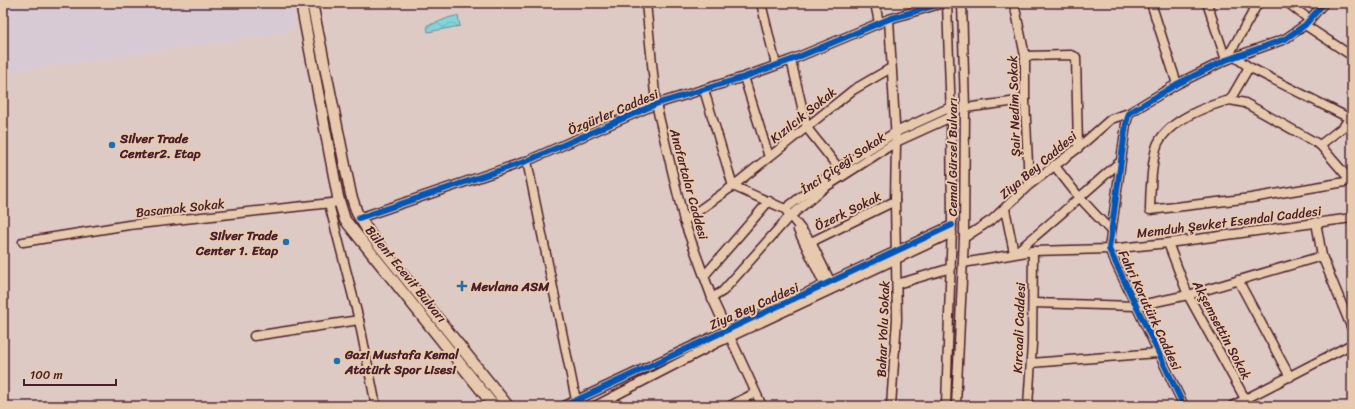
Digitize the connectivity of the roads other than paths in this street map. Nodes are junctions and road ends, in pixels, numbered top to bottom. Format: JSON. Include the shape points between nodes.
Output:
{"nodes":[{"id":1,"x":301,"y":3,"type":"edge"},
{"id":2,"x":312,"y":3,"type":"edge"},
{"id":3,"x":646,"y":3,"type":"edge"},
{"id":4,"x":761,"y":3,"type":"edge"},
{"id":5,"x":876,"y":3,"type":"edge"},
{"id":6,"x":943,"y":3,"type":"edge"},
{"id":7,"x":947,"y":3,"type":"edge"},
{"id":8,"x":962,"y":3,"type":"edge"},
{"id":9,"x":1014,"y":3,"type":"edge"},
{"id":10,"x":1151,"y":3,"type":"edge"},
{"id":11,"x":1206,"y":3,"type":"edge"},
{"id":12,"x":1258,"y":3,"type":"edge"},
{"id":13,"x":1288,"y":3,"type":"edge"},
{"id":14,"x":1324,"y":3,"type":"edge"},
{"id":15,"x":889,"y":19,"type":"junction"},
{"id":16,"x":1308,"y":22,"type":"junction"},
{"id":17,"x":879,"y":23,"type":"junction"},
{"id":18,"x":1025,"y":56,"type":"junction"},
{"id":19,"x":1352,"y":56,"type":"edge"},
{"id":20,"x":1235,"y":57,"type":"junction"},
{"id":21,"x":791,"y":60,"type":"junction"},
{"id":22,"x":1226,"y":60,"type":"junction"},
{"id":23,"x":776,"y":65,"type":"junction"},
{"id":24,"x":1249,"y":67,"type":"junction"},
{"id":25,"x":891,"y":68,"type":"junction"},
{"id":26,"x":744,"y":77,"type":"junction"},
{"id":27,"x":1177,"y":84,"type":"junction"},
{"id":28,"x":704,"y":90,"type":"junction"},
{"id":29,"x":1025,"y":100,"type":"junction"},
{"id":30,"x":1230,"y":100,"type":"junction"},
{"id":31,"x":656,"y":104,"type":"junction"},
{"id":32,"x":950,"y":107,"type":"junction"},
{"id":33,"x":965,"y":108,"type":"junction"},
{"id":34,"x":1129,"y":113,"type":"junction"},
{"id":35,"x":951,"y":117,"type":"junction"},
{"id":36,"x":1351,"y":119,"type":"edge"},
{"id":37,"x":807,"y":128,"type":"junction"},
{"id":38,"x":896,"y":132,"type":"junction"},
{"id":39,"x":896,"y":142,"type":"junction"},
{"id":40,"x":1320,"y":145,"type":"junction"},
{"id":41,"x":1078,"y":148,"type":"junction"},
{"id":42,"x":769,"y":157,"type":"junction"},
{"id":43,"x":527,"y":161,"type":"junction"},
{"id":44,"x":1120,"y":162,"type":"junction"},
{"id":45,"x":1054,"y":165,"type":"junction"},
{"id":46,"x":841,"y":172,"type":"junction"},
{"id":47,"x":1029,"y":185,"type":"junction"},
{"id":48,"x":733,"y":186,"type":"junction"},
{"id":49,"x":1079,"y":197,"type":"junction"},
{"id":50,"x":769,"y":201,"type":"junction"},
{"id":51,"x":895,"y":201,"type":"junction"},
{"id":52,"x":334,"y":203,"type":"junction"},
{"id":53,"x":785,"y":209,"type":"junction"},
{"id":54,"x":1004,"y":209,"type":"junction"},
{"id":55,"x":791,"y":215,"type":"junction"},
{"id":56,"x":359,"y":218,"type":"junction"},
{"id":57,"x":1352,"y":218,"type":"edge"},
{"id":58,"x":684,"y":221,"type":"junction"},
{"id":59,"x":1316,"y":222,"type":"junction"},
{"id":60,"x":952,"y":229,"type":"junction"},
{"id":61,"x":1110,"y":230,"type":"junction"},
{"id":62,"x":964,"y":238,"type":"junction"},
{"id":63,"x":23,"y":242,"type":"dead end"},
{"id":64,"x":811,"y":242,"type":"junction"},
{"id":65,"x":1168,"y":243,"type":"junction"},
{"id":66,"x":1108,"y":249,"type":"junction"},
{"id":67,"x":1033,"y":251,"type":"junction"},
{"id":68,"x":1014,"y":253,"type":"junction"},
{"id":69,"x":897,"y":256,"type":"junction"},
{"id":70,"x":1322,"y":256,"type":"junction"},
{"id":71,"x":963,"y":263,"type":"junction"},
{"id":72,"x":951,"y":268,"type":"junction"},
{"id":73,"x":704,"y":276,"type":"junction"},
{"id":74,"x":1238,"y":280,"type":"junction"},
{"id":75,"x":897,"y":284,"type":"junction"},
{"id":76,"x":830,"y":287,"type":"junction"},
{"id":77,"x":1188,"y":295,"type":"junction"},
{"id":78,"x":712,"y":298,"type":"junction"},
{"id":79,"x":1033,"y":303,"type":"junction"},
{"id":80,"x":1136,"y":306,"type":"junction"},
{"id":81,"x":359,"y":320,"type":"junction"},
{"id":82,"x":1352,"y":329,"type":"edge"},
{"id":83,"x":728,"y":334,"type":"junction"},
{"id":84,"x":254,"y":336,"type":"dead end"},
{"id":85,"x":1352,"y":344,"type":"edge"},
{"id":86,"x":1157,"y":353,"type":"junction"},
{"id":87,"x":1031,"y":363,"type":"junction"},
{"id":88,"x":1290,"y":377,"type":"junction"},
{"id":89,"x":756,"y":393,"type":"junction"},
{"id":90,"x":576,"y":400,"type":"junction"},
{"id":91,"x":1247,"y":403,"type":"edge"},
{"id":92,"x":376,"y":406,"type":"edge"},
{"id":93,"x":494,"y":406,"type":"edge"},
{"id":94,"x":508,"y":406,"type":"edge"},
{"id":95,"x":564,"y":406,"type":"edge"},
{"id":96,"x":595,"y":406,"type":"edge"},
{"id":97,"x":730,"y":406,"type":"edge"},
{"id":98,"x":762,"y":406,"type":"edge"},
{"id":99,"x":891,"y":406,"type":"edge"},
{"id":100,"x":946,"y":406,"type":"edge"},
{"id":101,"x":956,"y":406,"type":"edge"},
{"id":102,"x":1028,"y":406,"type":"edge"},
{"id":103,"x":1184,"y":406,"type":"edge"},
{"id":104,"x":1232,"y":406,"type":"edge"}],
"edges":[{"from":1,"to":52,"type":"main road","name":"Bülent Ecevit Bulvarı"},
{"from":2,"to":56,"type":"main road","via":[[351,195]]},
{"from":3,"to":31,"type":"street","name":"Anafartalar Caddesi"},
{"from":4,"to":23,"type":"street"},
{"from":5,"to":17,"type":"street"},
{"from":6,"to":15,"type":"street","name":"Özgürler Caddesi"},
{"from":7,"to":32,"type":"street","name":"Cemal Gürsel Bulvarı"},
{"from":8,"to":33,"type":"street","name":"Cemal Gürsel Bulvarı"},
{"from":9,"to":18,"type":"street","name":"Şair Nedim Sokak"},
{"from":10,"to":27,"type":"street"},
{"from":11,"to":22,"type":"street"},
{"from":12,"to":22,"type":"street"},
{"from":13,"to":16,"type":"street"},
{"from":14,"to":16,"type":"street"},
{"from":15,"to":17,"type":"street","name":"Özgürler Caddesi"},
{"from":15,"to":25,"type":"street","name":"Bahar Yolu Sokak"},
{"from":16,"to":19,"type":"street"},
{"from":16,"to":20,"type":"street","via":[[1285,39]]},
{"from":17,"to":21,"type":"street","name":"Özgürler Caddesi"},
{"from":18,"to":29,"type":"street","name":"Şair Nedim Sokak"},
{"from":18,"to":41,"type":"street","via":[[1076,57]]},
{"from":20,"to":22,"type":"street"},
{"from":20,"to":24,"type":"street"},
{"from":21,"to":23,"type":"street","name":"Özgürler Caddesi"},
{"from":21,"to":37,"type":"street"},
{"from":22,"to":27,"type":"street"},
{"from":23,"to":26,"type":"street","name":"Özgürler Caddesi"},
{"from":24,"to":30,"type":"street"},
{"from":24,"to":36,"type":"street"},
{"from":25,"to":37,"type":"street","name":"Kızılcık Sokak","via":[[853,90]]},
{"from":25,"to":38,"type":"street","name":"Bahar Yolu Sokak"},
{"from":26,"to":28,"type":"street","name":"Özgürler Caddesi"},
{"from":26,"to":42,"type":"street"},
{"from":27,"to":34,"type":"street"},
{"from":28,"to":31,"type":"street","name":"Özgürler Caddesi"},
{"from":28,"to":48,"type":"street"},
{"from":29,"to":33,"type":"street"},
{"from":29,"to":47,"type":"street","name":"Şair Nedim Sokak"},
{"from":30,"to":40,"type":"street","via":[[1245,103]]},
{"from":30,"to":40,"type":"street","via":[[1218,103],[1169,128],[1158,144],[1150,187],[1150,210],[1251,198],[1351,181]]},
{"from":31,"to":43,"type":"street","name":"Özgürler Caddesi"},
{"from":31,"to":58,"type":"street","name":"Anafartalar Caddesi"},
{"from":32,"to":35,"type":"street","name":"Cemal Gürsel Bulvarı"},
{"from":32,"to":38,"type":"street","name":"İnci Çiçeği Sokak"},
{"from":33,"to":62,"type":"street","name":"Cemal Gürsel Bulvarı"},
{"from":34,"to":41,"type":"street","name":"Ziya Bey Caddesi","via":[[1111,119]]},
{"from":34,"to":44,"type":"street","name":"Fahri Korutürk Caddesi"},
{"from":35,"to":39,"type":"street","name":"İnci Çiçeği Sokak"},
{"from":35,"to":60,"type":"street","name":"Cemal Gürsel Bulvarı"},
{"from":36,"to":40,"type":"street"},
{"from":37,"to":42,"type":"street","name":"Kızılcık Sokak"},
{"from":37,"to":46,"type":"street"},
{"from":38,"to":39,"type":"street","name":"Bahar Yolu Sokak"},
{"from":38,"to":46,"type":"street","name":"İnci Çiçeği Sokak"},
{"from":39,"to":46,"type":"street","name":"İnci Çiçeği Sokak"},
{"from":39,"to":51,"type":"street","name":"Bahar Yolu Sokak"},
{"from":41,"to":45,"type":"street","name":"Ziya Bey Caddesi"},
{"from":42,"to":48,"type":"street","name":"Kızılcık Sokak"},
{"from":43,"to":56,"type":"street","name":"Özgürler Caddesi"},
{"from":43,"to":90,"type":"street"},
{"from":44,"to":49,"type":"street"},
{"from":44,"to":61,"type":"street","name":"Fahri Korutürk Caddesi"},
{"from":45,"to":47,"type":"street","name":"Ziya Bey Caddesi"},
{"from":45,"to":49,"type":"street"},
{"from":46,"to":53,"type":"street","name":"İnci Çiçeği Sokak"},
{"from":46,"to":55,"type":"street","name":"İnci Çiçeği Sokak"},
{"from":47,"to":54,"type":"street","name":"Ziya Bey Caddesi"},
{"from":48,"to":50,"type":"street"},
{"from":48,"to":58,"type":"street","name":"Kızılcık Sokak"},
{"from":49,"to":61,"type":"street"},
{"from":49,"to":68,"type":"street"},
{"from":50,"to":53,"type":"street"},
{"from":50,"to":73,"type":"street"},
{"from":51,"to":64,"type":"street","name":"Özerk Sokak"},
{"from":51,"to":69,"type":"street","name":"Bahar Yolu Sokak"},
{"from":52,"to":63,"type":"street","name":"Basamak Sokak","via":[[129,225]]},
{"from":52,"to":81,"type":"street"},
{"from":52,"to":93,"type":"main road","name":"Bülent Ecevit Bulvarı"},
{"from":53,"to":55,"type":"street"},
{"from":54,"to":62,"type":"street","name":"Ziya Bey Caddesi"},
{"from":54,"to":68,"type":"street"},
{"from":55,"to":64,"type":"street"},
{"from":55,"to":76,"type":"street"},
{"from":55,"to":78,"type":"street","name":"İnci Çiçeği Sokak","via":[[723,291]]},
{"from":56,"to":94,"type":"main road"},
{"from":57,"to":59,"type":"street","name":"Memduh Şevket Esendal Caddesi"},
{"from":58,"to":73,"type":"street","name":"Anafartalar Caddesi"},
{"from":59,"to":65,"type":"street","name":"Memduh Şevket Esendal Caddesi"},
{"from":59,"to":70,"type":"street"},
{"from":60,"to":69,"type":"street","name":"Ziya Bey Caddesi"},
{"from":60,"to":72,"type":"street","name":"Cemal Gürsel Bulvarı"},
{"from":61,"to":66,"type":"street","name":"Fahri Korutürk Caddesi"},
{"from":62,"to":71,"type":"street","name":"Cemal Gürsel Bulvarı"},
{"from":64,"to":76,"type":"street"},
{"from":65,"to":66,"type":"street","name":"Memduh Şevket Esendal Caddesi"},
{"from":65,"to":77,"type":"street","name":"Akşemsettin Sokak"},
{"from":66,"to":67,"type":"street","name":"Memduh Şevket Esendal Caddesi"},
{"from":66,"to":80,"type":"street","name":"Fahri Korutürk Caddesi"},
{"from":67,"to":68,"type":"street","name":"Memduh Şevket Esendal Caddesi"},
{"from":67,"to":79,"type":"street","name":"Kırcaali Caddesi"},
{"from":68,"to":71,"type":"street","name":"Memduh Şevket Esendal Caddesi"},
{"from":69,"to":75,"type":"street","name":"Bahar Yolu Sokak"},
{"from":69,"to":76,"type":"street","name":"Ziya Bey Caddesi"},
{"from":70,"to":74,"type":"street"},
{"from":70,"to":82,"type":"street"},
{"from":71,"to":101,"type":"street","name":"Cemal Gürsel Bulvarı"},
{"from":72,"to":75,"type":"street"},
{"from":72,"to":100,"type":"street","name":"Cemal Gürsel Bulvarı"},
{"from":73,"to":78,"type":"street","name":"Anafartalar Caddesi"},
{"from":74,"to":77,"type":"street"},
{"from":74,"to":88,"type":"street"},
{"from":75,"to":99,"type":"street","name":"Bahar Yolu Sokak"},
{"from":76,"to":83,"type":"street","name":"Ziya Bey Caddesi"},
{"from":77,"to":80,"type":"street"},
{"from":77,"to":91,"type":"street","name":"Akşemsettin Sokak"},
{"from":78,"to":83,"type":"street","name":"Anafartalar Caddesi"},
{"from":79,"to":80,"type":"street"},
{"from":79,"to":87,"type":"street","name":"Kırcaali Caddesi"},
{"from":80,"to":86,"type":"street","name":"Fahri Korutürk Caddesi"},
{"from":81,"to":84,"type":"street"},
{"from":81,"to":92,"type":"street"},
{"from":83,"to":89,"type":"street","name":"Anafartalar Caddesi"},
{"from":83,"to":90,"type":"street","name":"Ziya Bey Caddesi"},
{"from":83,"to":96,"type":"street","name":"Ziya Bey Caddesi"},
{"from":85,"to":88,"type":"street"},
{"from":86,"to":87,"type":"street"},
{"from":86,"to":103,"type":"street","name":"Fahri Korutürk Caddesi"},
{"from":87,"to":102,"type":"street","name":"Kırcaali Caddesi"},
{"from":88,"to":91,"type":"street"},
{"from":89,"to":97,"type":"street"},
{"from":89,"to":98,"type":"street","name":"Anafartalar Caddesi"},
{"from":90,"to":95,"type":"street","name":"Ziya Bey Caddesi"},
{"from":91,"to":104,"type":"street"}]}
